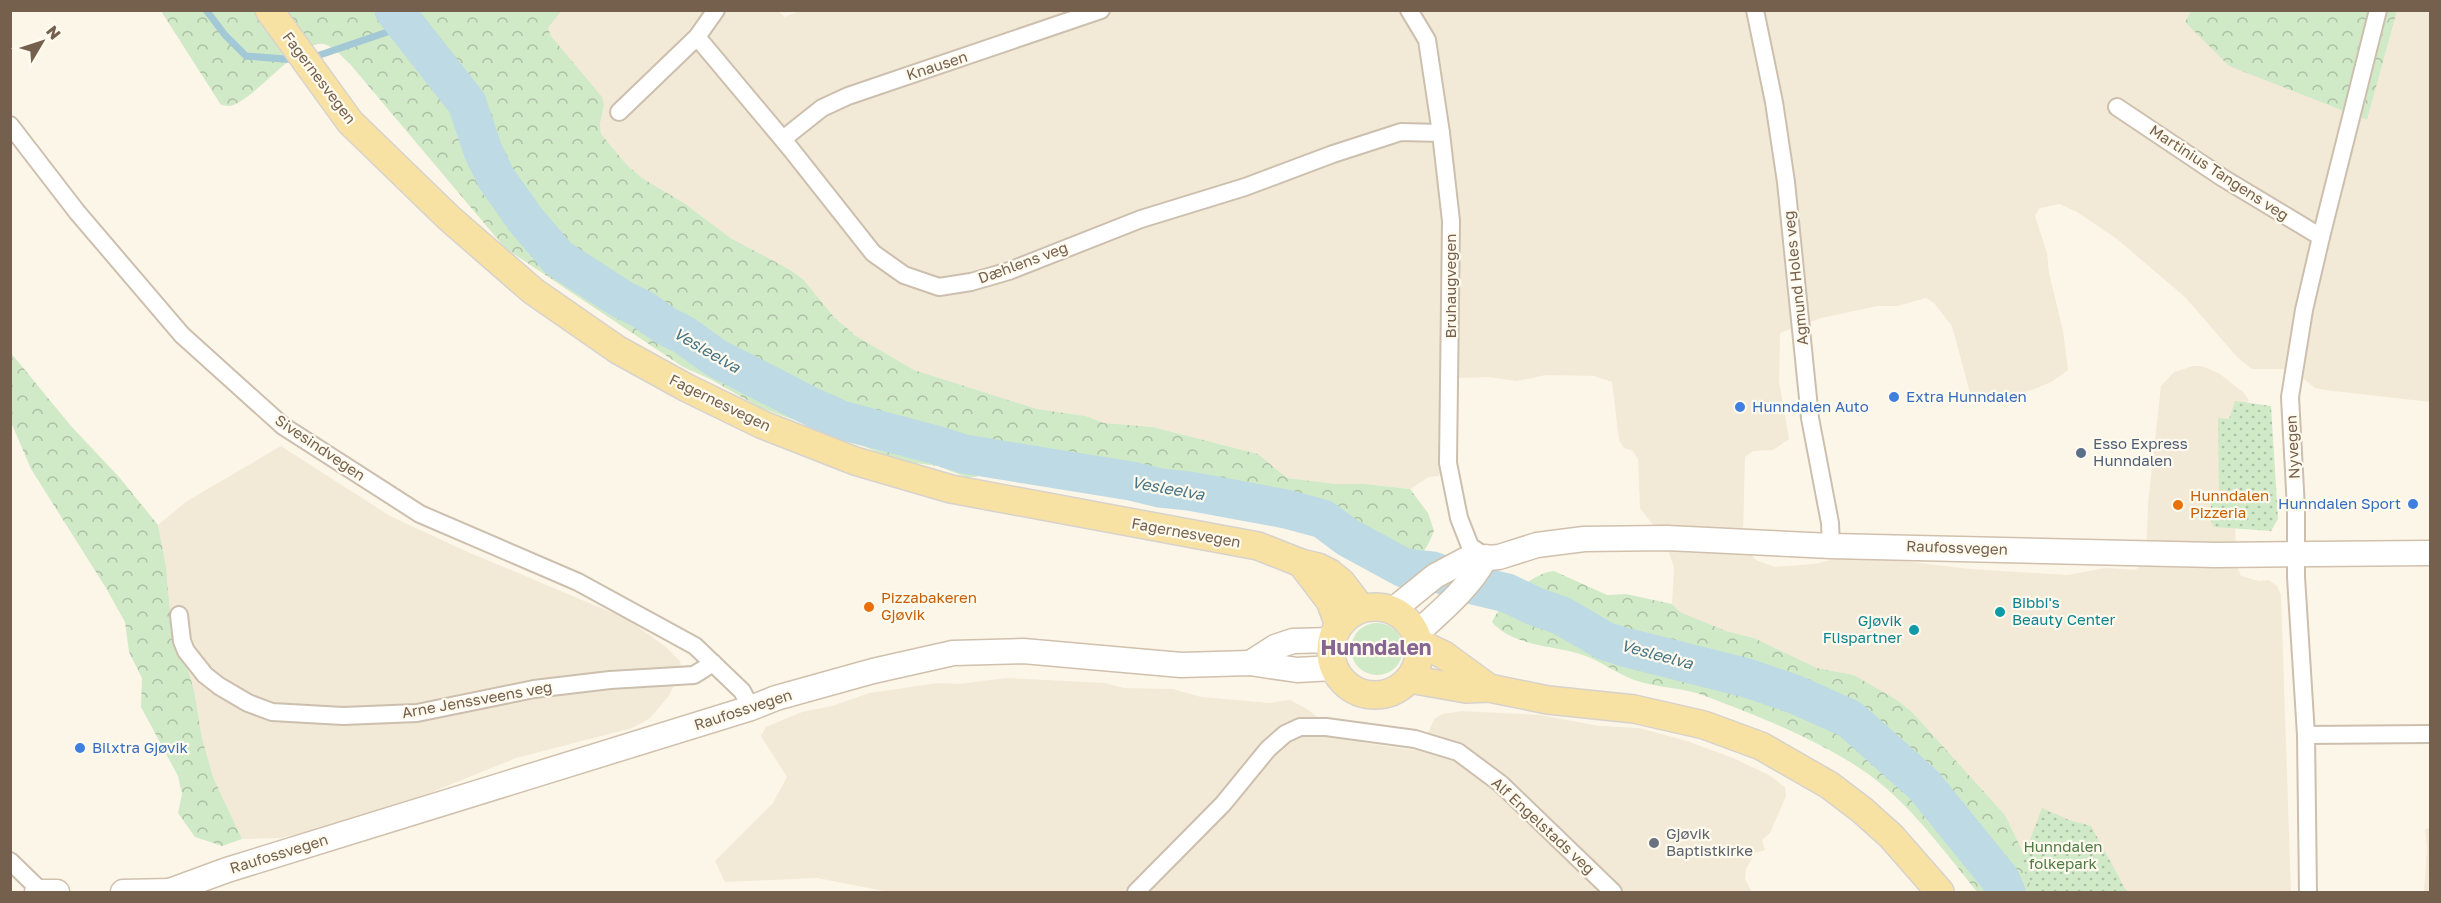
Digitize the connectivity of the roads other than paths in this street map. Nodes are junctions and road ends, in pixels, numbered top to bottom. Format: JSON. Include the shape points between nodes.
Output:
{"nodes":[{"id":1,"x":269,"y":10,"type":"edge"},
{"id":2,"x":716,"y":10,"type":"edge"},
{"id":3,"x":1101,"y":10,"type":"edge"},
{"id":4,"x":1409,"y":10,"type":"edge"},
{"id":5,"x":1755,"y":10,"type":"edge"},
{"id":6,"x":2378,"y":10,"type":"edge"},
{"id":7,"x":697,"y":37,"type":"junction"},
{"id":8,"x":2118,"y":107,"type":"dead end"},
{"id":9,"x":619,"y":112,"type":"dead end"},
{"id":10,"x":10,"y":125,"type":"edge"},
{"id":11,"x":1441,"y":133,"type":"junction"},
{"id":12,"x":783,"y":139,"type":"junction"},
{"id":13,"x":2321,"y":237,"type":"junction"},
{"id":14,"x":1831,"y":546,"type":"junction"},
{"id":15,"x":2430,"y":553,"type":"edge"},
{"id":16,"x":2296,"y":556,"type":"junction"},
{"id":17,"x":1486,"y":557,"type":"junction"},
{"id":18,"x":1301,"y":564,"type":"junction"},
{"id":19,"x":1360,"y":608,"type":"junction"},
{"id":20,"x":1393,"y":610,"type":"junction"},
{"id":21,"x":179,"y":615,"type":"dead end"},
{"id":22,"x":1335,"y":633,"type":"junction"},
{"id":23,"x":1418,"y":638,"type":"junction"},
{"id":24,"x":713,"y":663,"type":"junction"},
{"id":25,"x":1250,"y":663,"type":"junction"},
{"id":26,"x":1334,"y":668,"type":"junction"},
{"id":27,"x":1409,"y":679,"type":"junction"},
{"id":28,"x":1489,"y":688,"type":"junction"},
{"id":29,"x":751,"y":708,"type":"junction"},
{"id":30,"x":2430,"y":734,"type":"edge"},
{"id":31,"x":2306,"y":735,"type":"junction"},
{"id":32,"x":1911,"y":859,"type":"junction"},
{"id":33,"x":10,"y":861,"type":"edge"},
{"id":34,"x":45,"y":892,"type":"edge"},
{"id":35,"x":123,"y":892,"type":"edge"},
{"id":36,"x":169,"y":892,"type":"edge"},
{"id":37,"x":1136,"y":892,"type":"edge"},
{"id":38,"x":1612,"y":892,"type":"edge"},
{"id":39,"x":1929,"y":892,"type":"edge"},
{"id":40,"x":1940,"y":892,"type":"edge"},
{"id":41,"x":2308,"y":892,"type":"edge"}],
"edges":[{"from":1,"to":18,"type":"main road","name":"Fagernesvegen","via":[[350,122],[449,219],[533,291],[618,350],[687,388],[763,425],[855,461],[951,489],[1258,546]]},
{"from":2,"to":7,"type":"street"},
{"from":3,"to":12,"type":"street","name":"Knausen","via":[[848,96],[822,108]]},
{"from":4,"to":11,"type":"street","name":"Bruhaugvegen","via":[[1427,39]]},
{"from":5,"to":14,"type":"street","name":"Agmund Holes veg","via":[[1786,182],[1810,418]]},
{"from":6,"to":13,"type":"street","name":"Nyvegen"},
{"from":7,"to":9,"type":"street"},
{"from":7,"to":12,"type":"street","name":"Dæhlens veg"},
{"from":8,"to":13,"type":"street","name":"Martinius Tangens veg","via":[[2223,178]]},
{"from":10,"to":24,"type":"street","name":"Sivesindvegen","via":[[77,212],[182,335],[283,426],[420,514],[578,582],[695,646]]},
{"from":11,"to":12,"type":"street","name":"Dæhlens veg","via":[[1401,132],[1141,219],[1009,271],[939,286],[904,275],[873,252]]},
{"from":11,"to":17,"type":"street","name":"Bruhaugvegen","via":[[1451,221],[1449,463],[1459,518],[1470,546]]},
{"from":13,"to":16,"type":"street","name":"Nyvegen","via":[[2290,397]]},
{"from":14,"to":16,"type":"main road","name":"Raufossvegen"},
{"from":14,"to":17,"type":"main road","name":"Raufossvegen","via":[[1667,538],[1584,539]]},
{"from":15,"to":16,"type":"main road","name":"Raufossvegen"},
{"from":16,"to":31,"type":"street","name":"Nyvegen"},
{"from":17,"to":20,"type":"main road","name":"Raufossvegen","via":[[1465,560],[1435,576]]},
{"from":17,"to":23,"type":"main road","via":[[1476,576]]},
{"from":18,"to":19,"type":"main road","name":"Fagernesvegen","via":[[1318,567],[1341,582]]},
{"from":18,"to":22,"type":"main road","name":"Fagernesvegen","via":[[1330,601]]},
{"from":19,"to":20,"type":"main road","via":[[1377,606]]},
{"from":19,"to":22,"type":"main road","via":[[1346,617]]},
{"from":20,"to":23,"type":"main road","via":[[1410,622]]},
{"from":21,"to":24,"type":"street","name":"Arne Jenssveens veg","via":[[186,651],[205,675],[248,703],[272,712],[343,716],[417,712],[534,689],[694,675]]},
{"from":22,"to":25,"type":"main road","via":[[1293,641]]},
{"from":22,"to":26,"type":"main road","via":[[1330,652]]},
{"from":23,"to":27,"type":"main road","via":[[1415,672]]},
{"from":23,"to":28,"type":"main road"},
{"from":24,"to":29,"type":"street","name":"Sivesindvegen","via":[[742,691]]},
{"from":25,"to":26,"type":"main road","name":"Raufossvegen","via":[[1297,670]]},
{"from":25,"to":29,"type":"main road","name":"Raufossvegen","via":[[1181,665],[1023,651],[953,653],[873,671]]},
{"from":26,"to":27,"type":"main road","via":[[1348,686],[1368,695],[1395,692]]},
{"from":27,"to":28,"type":"main road","via":[[1466,689]]},
{"from":28,"to":32,"type":"main road","via":[[1663,716],[1704,725],[1761,746],[1847,797]]},
{"from":29,"to":36,"type":"main road","name":"Raufossvegen","via":[[227,870]]},
{"from":30,"to":31,"type":"street"},
{"from":31,"to":41,"type":"street","name":"Nyvegen"},
{"from":32,"to":39,"type":"main road"},
{"from":32,"to":40,"type":"main road"},
{"from":33,"to":34,"type":"street"},
{"from":35,"to":36,"type":"main road","name":"Raufossvegen"},
{"from":37,"to":38,"type":"street","name":"Alf Engelstads veg","via":[[1223,804],[1268,749],[1300,727],[1415,739],[1458,752],[1501,784]]}]}
